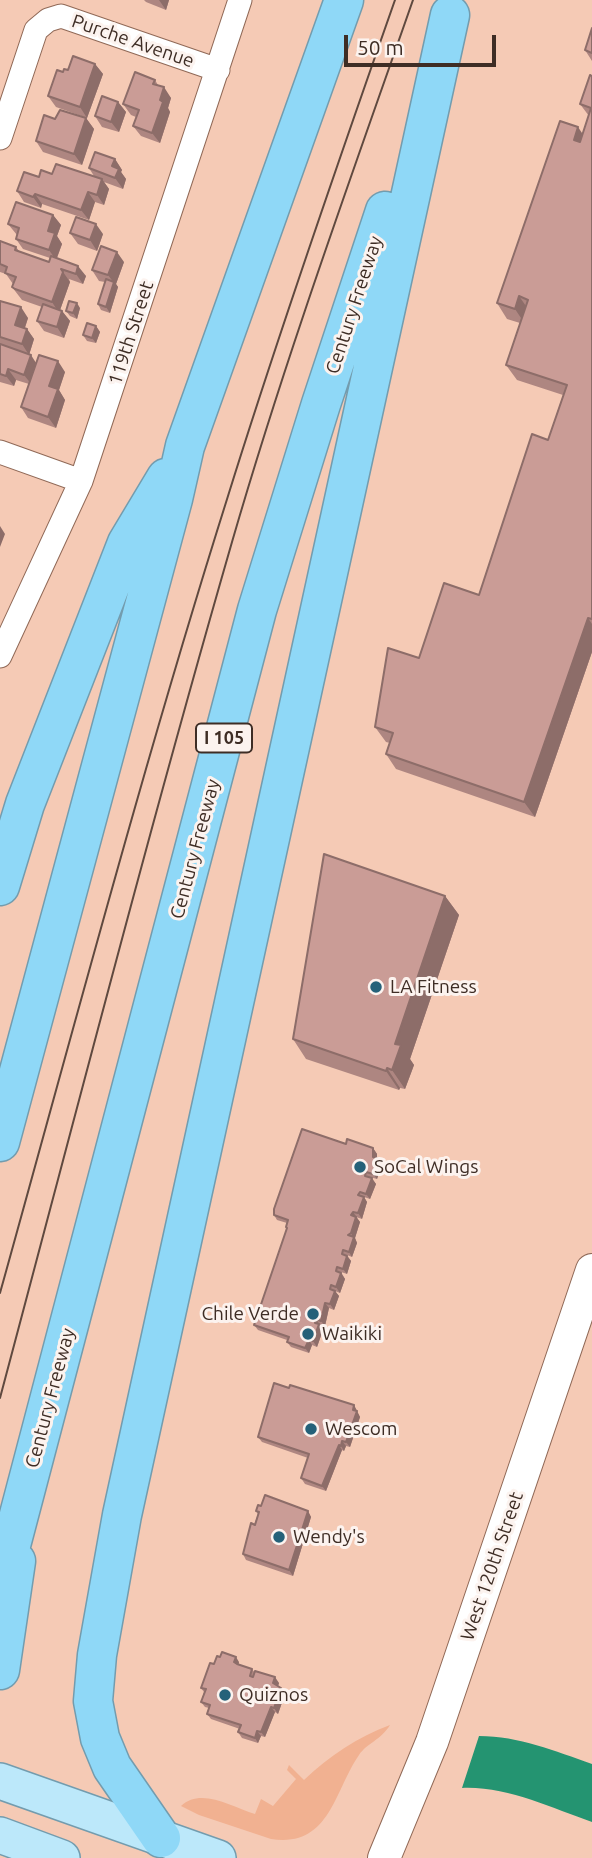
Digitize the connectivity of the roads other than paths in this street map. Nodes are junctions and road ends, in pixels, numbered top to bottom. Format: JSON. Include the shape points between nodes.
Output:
{"nodes":[{"id":1,"x":240,"y":0,"type":"edge"},
{"id":2,"x":344,"y":0,"type":"edge"},
{"id":3,"x":452,"y":7,"type":"edge"},
{"id":4,"x":218,"y":70,"type":"junction"},
{"id":5,"x":0,"y":138,"type":"edge"},
{"id":6,"x":185,"y":446,"type":"junction"},
{"id":7,"x":0,"y":452,"type":"edge"},
{"id":8,"x":81,"y":481,"type":"junction"},
{"id":9,"x":0,"y":656,"type":"edge"},
{"id":10,"x":0,"y":886,"type":"edge"},
{"id":11,"x":0,"y":1142,"type":"edge"},
{"id":12,"x":592,"y":1270,"type":"edge"},
{"id":13,"x":27,"y":1486,"type":"junction"},
{"id":14,"x":0,"y":1587,"type":"edge"},
{"id":15,"x":0,"y":1669,"type":"edge"},
{"id":16,"x":0,"y":1781,"type":"edge"},
{"id":17,"x":0,"y":1835,"type":"edge"},
{"id":18,"x":161,"y":1838,"type":"junction"},
{"id":19,"x":62,"y":1858,"type":"edge"},
{"id":20,"x":218,"y":1858,"type":"edge"},
{"id":21,"x":384,"y":1858,"type":"edge"}],
"edges":[{"from":1,"to":4,"type":"street","name":"119th Street"},
{"from":2,"to":6,"type":"highway"},
{"from":3,"to":13,"type":"highway","name":"Century Freeway","number":"I 105","via":[[257,610]]},
{"from":3,"to":18,"type":"highway","via":[[122,1516],[97,1655],[93,1701],[100,1738],[112,1767]]},
{"from":4,"to":5,"type":"street","name":"Purche Avenue","via":[[80,21],[61,16],[48,20],[32,39]]},
{"from":4,"to":8,"type":"street","name":"119th Street"},
{"from":6,"to":10,"type":"highway","via":[[127,543],[25,804]]},
{"from":6,"to":11,"type":"highway"},
{"from":7,"to":8,"type":"street"},
{"from":8,"to":9,"type":"street","name":"119th Street"},
{"from":12,"to":21,"type":"street","name":"West 120th Street","via":[[432,1742]]},
{"from":13,"to":14,"type":"highway","name":"Century Freeway","number":"I 105"},
{"from":13,"to":15,"type":"highway"},
{"from":16,"to":18,"type":"main road"},
{"from":17,"to":19,"type":"main road"},
{"from":18,"to":20,"type":"main road"}]}
